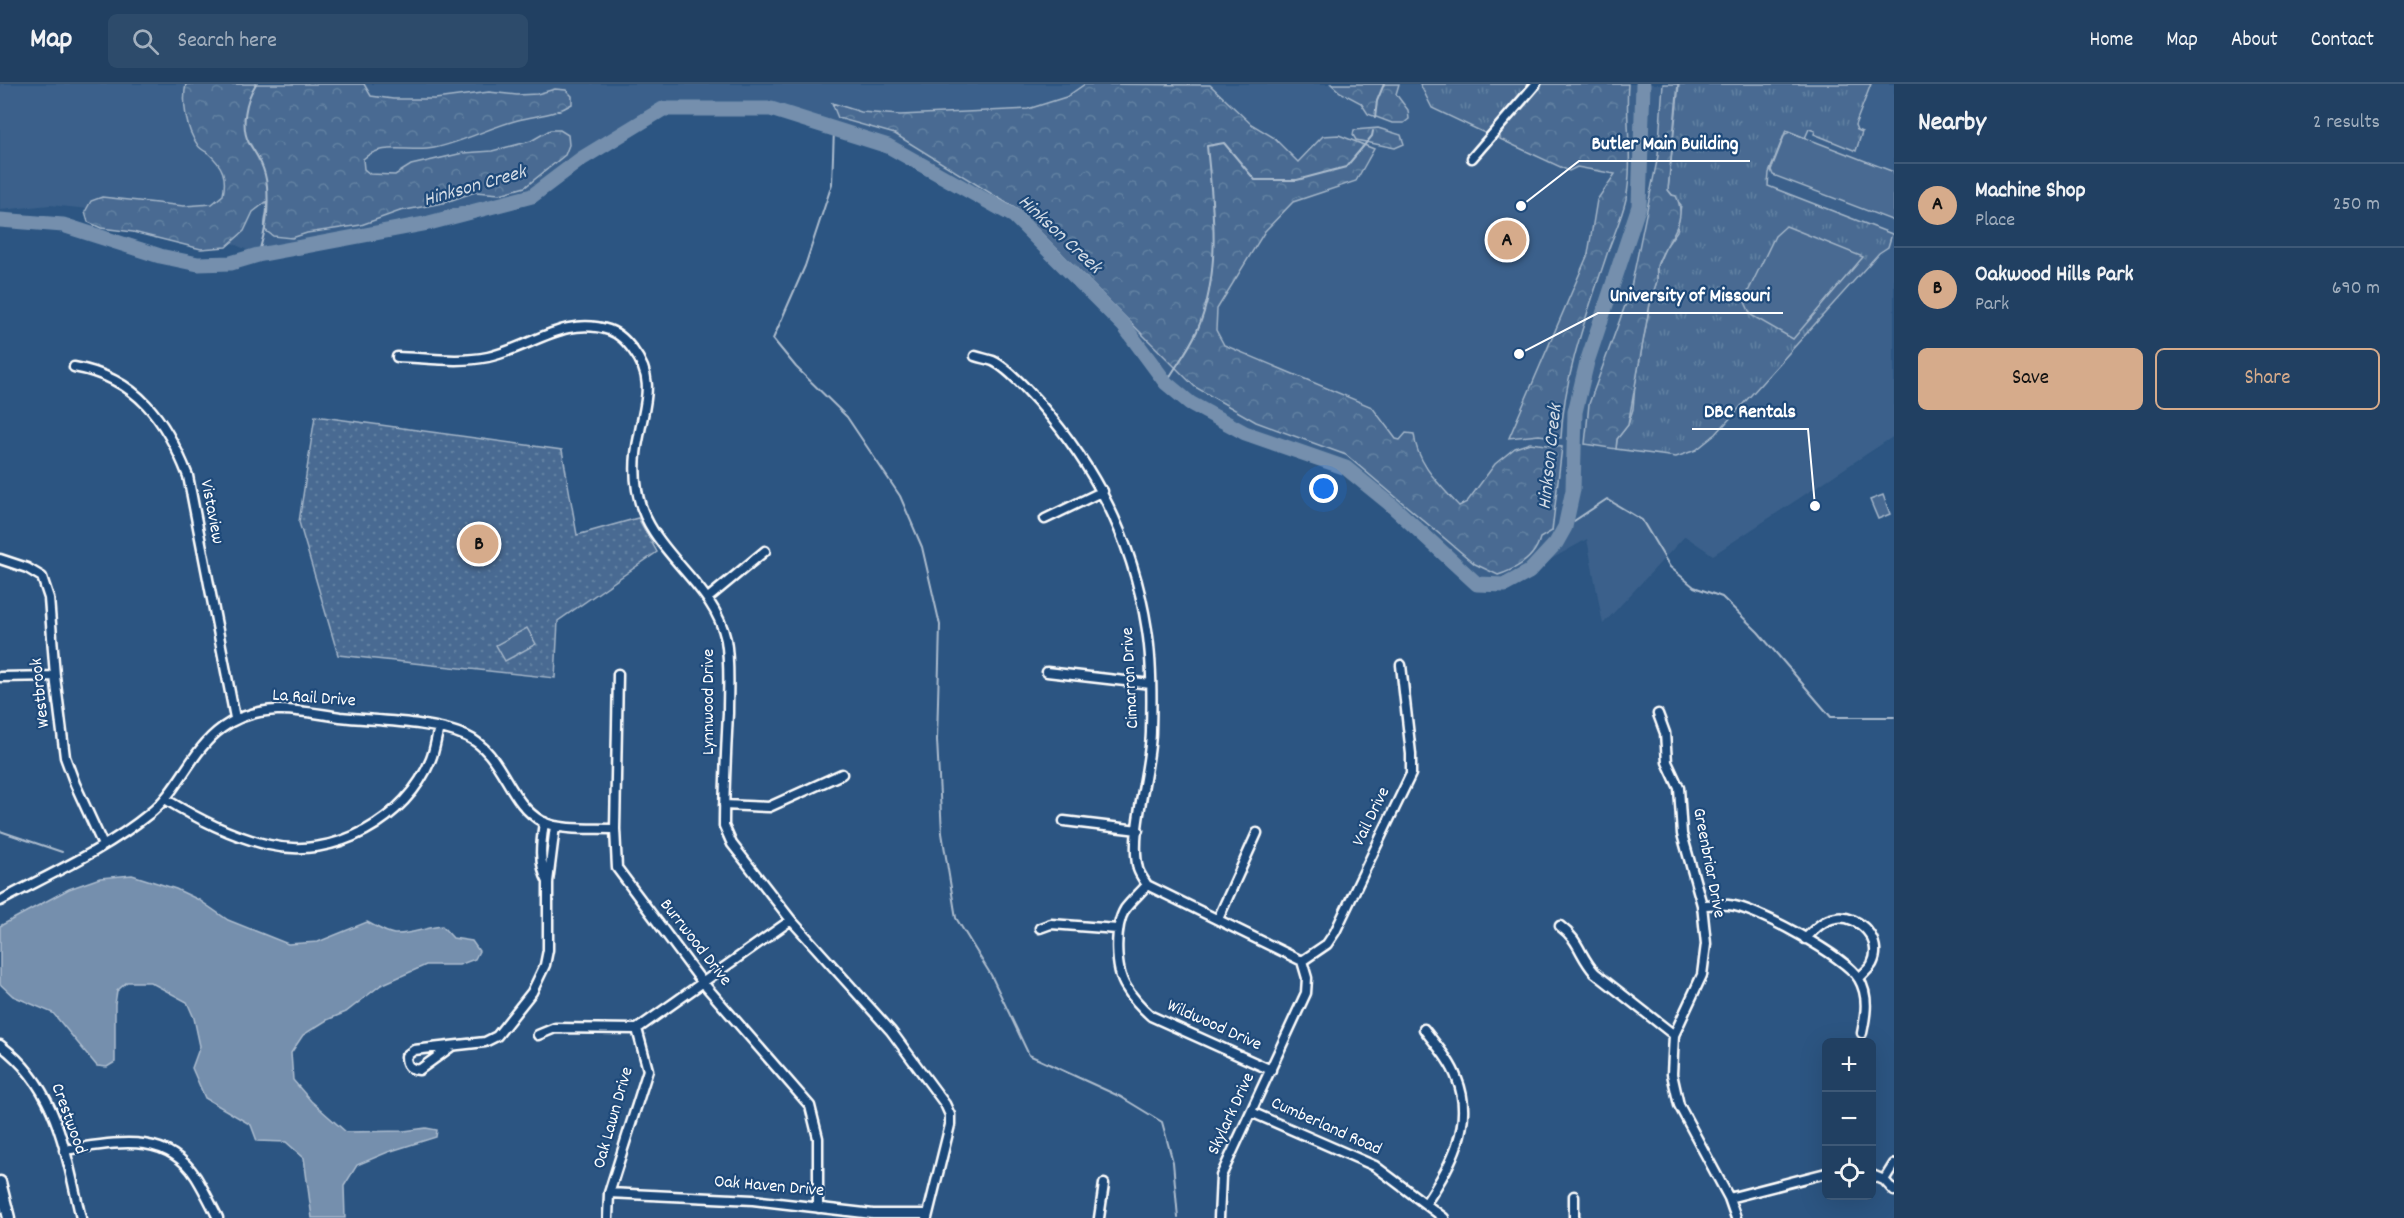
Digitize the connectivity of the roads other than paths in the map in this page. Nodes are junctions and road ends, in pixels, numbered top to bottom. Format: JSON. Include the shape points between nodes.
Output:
{"nodes":[{"id":1,"x":1536,"y":84,"type":"edge"},
{"id":2,"x":1472,"y":159,"type":"dead end"},
{"id":3,"x":975,"y":356,"type":"dead end"},
{"id":4,"x":397,"y":357,"type":"dead end"},
{"id":5,"x":74,"y":367,"type":"dead end"},
{"id":6,"x":1103,"y":491,"type":"junction"},
{"id":7,"x":1045,"y":519,"type":"dead end"},
{"id":8,"x":765,"y":551,"type":"dead end"},
{"id":9,"x":0,"y":560,"type":"edge"},
{"id":10,"x":708,"y":598,"type":"junction"},
{"id":11,"x":1401,"y":665,"type":"dead end"},
{"id":12,"x":1047,"y":672,"type":"dead end"},
{"id":13,"x":618,"y":674,"type":"dead end"},
{"id":14,"x":55,"y":676,"type":"junction"},
{"id":15,"x":0,"y":677,"type":"edge"},
{"id":16,"x":1151,"y":684,"type":"junction"},
{"id":17,"x":1658,"y":714,"type":"dead end"},
{"id":18,"x":235,"y":718,"type":"junction"},
{"id":19,"x":439,"y":728,"type":"junction"},
{"id":20,"x":842,"y":774,"type":"dead end"},
{"id":21,"x":165,"y":799,"type":"junction"},
{"id":22,"x":724,"y":805,"type":"junction"},
{"id":23,"x":1064,"y":821,"type":"dead end"},
{"id":24,"x":544,"y":822,"type":"junction"},
{"id":25,"x":555,"y":826,"type":"junction"},
{"id":26,"x":615,"y":829,"type":"junction"},
{"id":27,"x":1138,"y":830,"type":"junction"},
{"id":28,"x":1257,"y":833,"type":"dead end"},
{"id":29,"x":103,"y":845,"type":"junction"},
{"id":30,"x":548,"y":882,"type":"junction"},
{"id":31,"x":1147,"y":885,"type":"junction"},
{"id":32,"x":0,"y":901,"type":"edge"},
{"id":33,"x":1701,"y":905,"type":"junction"},
{"id":34,"x":1218,"y":919,"type":"junction"},
{"id":35,"x":791,"y":920,"type":"junction"},
{"id":36,"x":1560,"y":926,"type":"dead end"},
{"id":37,"x":1040,"y":928,"type":"dead end"},
{"id":38,"x":1117,"y":929,"type":"junction"},
{"id":39,"x":1805,"y":939,"type":"junction"},
{"id":40,"x":1302,"y":961,"type":"junction"},
{"id":41,"x":1859,"y":978,"type":"junction"},
{"id":42,"x":703,"y":983,"type":"junction"},
{"id":43,"x":637,"y":1029,"type":"junction"},
{"id":44,"x":1424,"y":1029,"type":"dead end"},
{"id":45,"x":1862,"y":1033,"type":"dead end"},
{"id":46,"x":538,"y":1035,"type":"dead end"},
{"id":47,"x":1674,"y":1035,"type":"junction"},
{"id":48,"x":0,"y":1045,"type":"edge"},
{"id":49,"x":452,"y":1046,"type":"junction"},
{"id":50,"x":1270,"y":1070,"type":"junction"},
{"id":51,"x":1251,"y":1112,"type":"junction"},
{"id":52,"x":64,"y":1150,"type":"junction"},
{"id":53,"x":1894,"y":1164,"type":"edge"},
{"id":54,"x":1822,"y":1174,"type":"edge"},
{"id":55,"x":1876,"y":1177,"type":"edge"},
{"id":56,"x":1884,"y":1180,"type":"junction"},
{"id":57,"x":0,"y":1182,"type":"edge"},
{"id":58,"x":1104,"y":1184,"type":"dead end"},
{"id":59,"x":1894,"y":1191,"type":"edge"},
{"id":60,"x":609,"y":1193,"type":"junction"},
{"id":61,"x":1574,"y":1196,"type":"dead end"},
{"id":62,"x":1728,"y":1198,"type":"junction"},
{"id":63,"x":1426,"y":1203,"type":"junction"},
{"id":64,"x":818,"y":1208,"type":"junction"},
{"id":65,"x":927,"y":1216,"type":"edge"},
{"id":66,"x":9,"y":1218,"type":"edge"},
{"id":67,"x":81,"y":1218,"type":"edge"},
{"id":68,"x":218,"y":1218,"type":"edge"},
{"id":69,"x":608,"y":1218,"type":"edge"},
{"id":70,"x":1099,"y":1218,"type":"edge"},
{"id":71,"x":1219,"y":1218,"type":"edge"},
{"id":72,"x":1444,"y":1218,"type":"edge"},
{"id":73,"x":1574,"y":1218,"type":"edge"},
{"id":74,"x":1736,"y":1218,"type":"edge"}],
"edges":[{"from":1,"to":2,"type":"street"},
{"from":3,"to":6,"type":"street","name":"Cimarron Drive","via":[[994,361],[1030,392],[1072,443]]},
{"from":4,"to":10,"type":"street","name":"Lynnwood Drive","via":[[487,357],[560,328],[575,326],[610,330],[624,338],[646,370],[648,388],[636,458],[638,494],[653,535]]},
{"from":5,"to":18,"type":"street","name":"Vistaview","via":[[96,371],[144,402],[162,422],[177,449],[188,477]]},
{"from":6,"to":7,"type":"street"},
{"from":6,"to":16,"type":"street","name":"Cimarron Drive","via":[[1136,577],[1148,630]]},
{"from":8,"to":10,"type":"street"},
{"from":9,"to":14,"type":"street","name":"Westbrook","via":[[42,577],[49,598]]},
{"from":10,"to":22,"type":"street","name":"Lynnwood Drive","via":[[725,639],[729,681]]},
{"from":11,"to":40,"type":"street","name":"Vail Drive","via":[[1411,774],[1335,932],[1326,945]]},
{"from":12,"to":16,"type":"street"},
{"from":13,"to":26,"type":"street","name":"Burrwood Drive"},
{"from":14,"to":15,"type":"street"},
{"from":14,"to":29,"type":"street","name":"Westbrook","via":[[65,757]]},
{"from":16,"to":27,"type":"street","name":"Cimarron Drive","via":[[1151,733]]},
{"from":17,"to":33,"type":"street","name":"Greenbriar Drive","via":[[1665,733],[1667,762],[1679,788],[1682,834]]},
{"from":18,"to":19,"type":"street","name":"La Rail Drive","via":[[287,710]]},
{"from":18,"to":21,"type":"street","name":"La Rail Drive","via":[[207,740]]},
{"from":19,"to":21,"type":"street","via":[[431,759],[404,801],[369,829],[334,843],[291,848],[270,845],[204,822]]},
{"from":19,"to":24,"type":"street","name":"La Rail Drive","via":[[466,736],[484,748],[523,806]]},
{"from":20,"to":22,"type":"street","via":[[769,807]]},
{"from":21,"to":29,"type":"street","name":"La Rail Drive","via":[[133,827]]},
{"from":22,"to":35,"type":"street","name":"Lynnwood Drive","via":[[724,826],[732,844]]},
{"from":23,"to":27,"type":"street"},
{"from":24,"to":25,"type":"street","name":"La Rail Drive"},
{"from":24,"to":30,"type":"street","via":[[541,856]]},
{"from":25,"to":26,"type":"street","name":"La Rail Drive"},
{"from":25,"to":30,"type":"street"},
{"from":26,"to":42,"type":"street","name":"Burrwood Drive","via":[[617,868]]},
{"from":27,"to":31,"type":"street","name":"Cimarron Drive","via":[[1139,871]]},
{"from":28,"to":34,"type":"street"},
{"from":29,"to":32,"type":"street","name":"La Rail Drive"},
{"from":30,"to":49,"type":"street","via":[[546,965],[531,992],[497,1036],[485,1042]]},
{"from":31,"to":34,"type":"street"},
{"from":31,"to":38,"type":"street","via":[[1125,910]]},
{"from":33,"to":39,"type":"street","via":[[1730,904],[1749,910]]},
{"from":33,"to":47,"type":"street","name":"Greenbriar Drive","via":[[1706,945],[1701,975]]},
{"from":34,"to":40,"type":"street"},
{"from":35,"to":42,"type":"street"},
{"from":35,"to":65,"type":"street","name":"Lynnwood Drive","via":[[891,1031],[945,1104],[950,1125]]},
{"from":36,"to":47,"type":"street","via":[[1574,937],[1584,961],[1595,974]]},
{"from":37,"to":38,"type":"street","via":[[1051,924]]},
{"from":38,"to":50,"type":"street","name":"Wildwood Drive","via":[[1124,985],[1143,1009]]},
{"from":39,"to":41,"type":"street","via":[[1843,961]]},
{"from":39,"to":41,"type":"street","via":[[1821,923],[1836,918],[1850,918],[1862,924],[1874,950],[1872,964]]},
{"from":40,"to":50,"type":"street","name":"Skylark Drive","via":[[1306,993]]},
{"from":41,"to":45,"type":"street","via":[[1866,1014]]},
{"from":42,"to":43,"type":"street"},
{"from":42,"to":64,"type":"street","name":"Burrwood Drive","via":[[810,1106],[818,1138]]},
{"from":43,"to":46,"type":"street","via":[[555,1028]]},
{"from":43,"to":60,"type":"street","name":"Oak Lawn Drive","via":[[648,1070]]},
{"from":44,"to":63,"type":"street","via":[[1458,1080],[1463,1107],[1455,1154]]},
{"from":47,"to":62,"type":"street","name":"Greenbriar Drive","via":[[1672,1074],[1679,1105]]},
{"from":48,"to":52,"type":"street","name":"Crestwood","via":[[37,1082],[52,1111]]},
{"from":49,"to":49,"type":"street","via":[[419,1070],[408,1065],[406,1056],[414,1050]]},
{"from":50,"to":51,"type":"street","name":"Skylark Drive"},
{"from":51,"to":63,"type":"street","name":"Cumberland Road","via":[[1376,1166]]},
{"from":51,"to":71,"type":"street","name":"Skylark Drive","via":[[1221,1176]]},
{"from":52,"to":67,"type":"street","name":"Crestwood"},
{"from":52,"to":68,"type":"street","via":[[142,1142],[165,1149],[195,1175]]},
{"from":53,"to":56,"type":"street"},
{"from":54,"to":62,"type":"street"},
{"from":55,"to":56,"type":"street"},
{"from":56,"to":59,"type":"street"},
{"from":57,"to":66,"type":"street"},
{"from":58,"to":70,"type":"street"},
{"from":60,"to":64,"type":"street","name":"Oak Haven Drive","via":[[753,1200]]},
{"from":60,"to":69,"type":"street","name":"Oak Lawn Drive"},
{"from":61,"to":73,"type":"street"},
{"from":62,"to":74,"type":"street","name":"Greenbriar Drive"},
{"from":63,"to":72,"type":"street","name":"Cumberland Road"},
{"from":64,"to":65,"type":"street","name":"Oak Haven Drive"}]}
